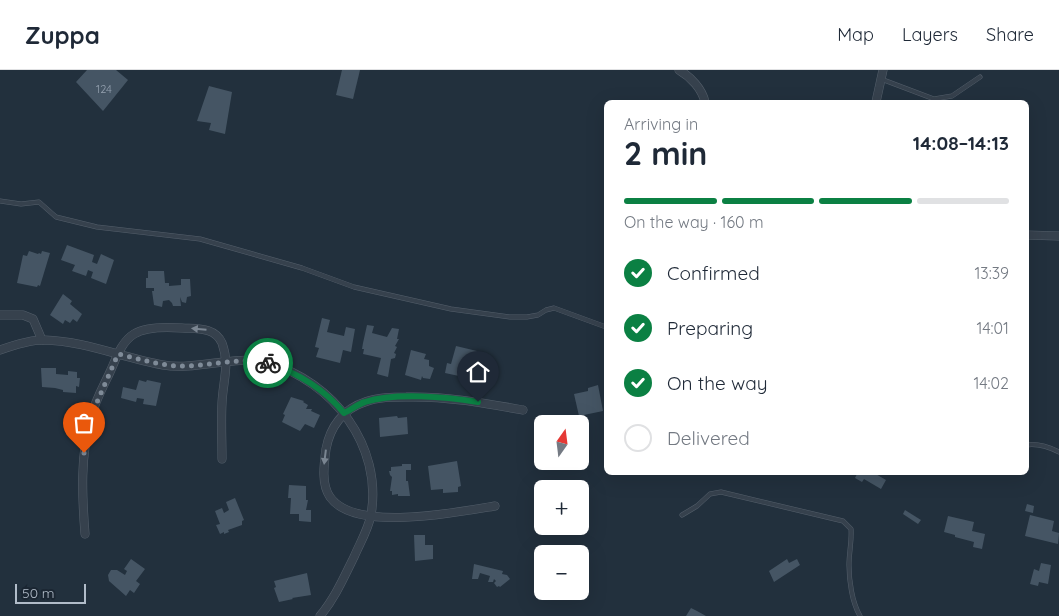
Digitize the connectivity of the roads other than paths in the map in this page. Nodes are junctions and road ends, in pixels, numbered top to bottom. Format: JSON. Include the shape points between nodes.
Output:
{"nodes":[{"id":1,"x":679,"y":70,"type":"edge"},
{"id":2,"x":883,"y":70,"type":"edge"},
{"id":3,"x":980,"y":77,"type":"dead end"},
{"id":4,"x":881,"y":79,"type":"junction"},
{"id":5,"x":704,"y":100,"type":"edge"},
{"id":6,"x":876,"y":100,"type":"edge"},
{"id":7,"x":0,"y":201,"type":"edge"},
{"id":8,"x":1029,"y":235,"type":"edge"},
{"id":9,"x":1059,"y":236,"type":"edge"},
{"id":10,"x":0,"y":315,"type":"edge"},
{"id":11,"x":604,"y":326,"type":"edge"},
{"id":12,"x":42,"y":340,"type":"junction"},
{"id":13,"x":0,"y":350,"type":"edge"},
{"id":14,"x":118,"y":354,"type":"junction"},
{"id":15,"x":227,"y":362,"type":"junction"},
{"id":16,"x":523,"y":410,"type":"dead end"},
{"id":17,"x":344,"y":413,"type":"junction"},
{"id":18,"x":1029,"y":444,"type":"edge"},
{"id":19,"x":1059,"y":452,"type":"edge"},
{"id":20,"x":222,"y":460,"type":"dead end"},
{"id":21,"x":495,"y":506,"type":"dead end"},
{"id":22,"x":371,"y":515,"type":"junction"},
{"id":23,"x":682,"y":515,"type":"dead end"},
{"id":24,"x":85,"y":534,"type":"dead end"},
{"id":25,"x":320,"y":616,"type":"edge"},
{"id":26,"x":860,"y":616,"type":"edge"}],
"edges":[{"from":1,"to":5,"type":"street","via":[[687,74]]},
{"from":2,"to":4,"type":"street"},
{"from":3,"to":4,"type":"lane","via":[[952,96],[934,99]]},
{"from":4,"to":6,"type":"street"},
{"from":7,"to":11,"type":"lane","via":[[39,202],[56,218],[97,227],[200,239],[302,268],[354,287],[426,304],[510,317],[538,315],[554,308]]},
{"from":8,"to":9,"type":"street"},
{"from":10,"to":12,"type":"street","via":[[23,315],[33,319]]},
{"from":12,"to":13,"type":"street"},
{"from":12,"to":14,"type":"street","via":[[67,342]]},
{"from":14,"to":15,"type":"street","via":[[164,365]]},
{"from":15,"to":14,"type":"street","one_way":true,"via":[[217,334],[199,329],[170,327],[146,330],[130,337]]},
{"from":14,"to":24,"type":"street","via":[[87,431],[81,476]]},
{"from":15,"to":17,"type":"street","via":[[266,362],[283,368],[317,387]]},
{"from":15,"to":20,"type":"street","via":[[222,401]]},
{"from":16,"to":17,"type":"street","via":[[431,396],[379,399],[364,402]]},
{"from":17,"to":22,"type":"street","via":[[360,439],[369,467]]},
{"from":17,"to":22,"type":"street","one_way":true,"via":[[332,429],[328,442],[324,460],[325,488],[342,507]]},
{"from":18,"to":19,"type":"lane"},
{"from":21,"to":22,"type":"street","via":[[434,516]]},
{"from":22,"to":25,"type":"street","via":[[332,602]]},
{"from":23,"to":26,"type":"lane","via":[[710,494],[721,492],[843,522],[851,529],[849,564],[852,593]]}]}
